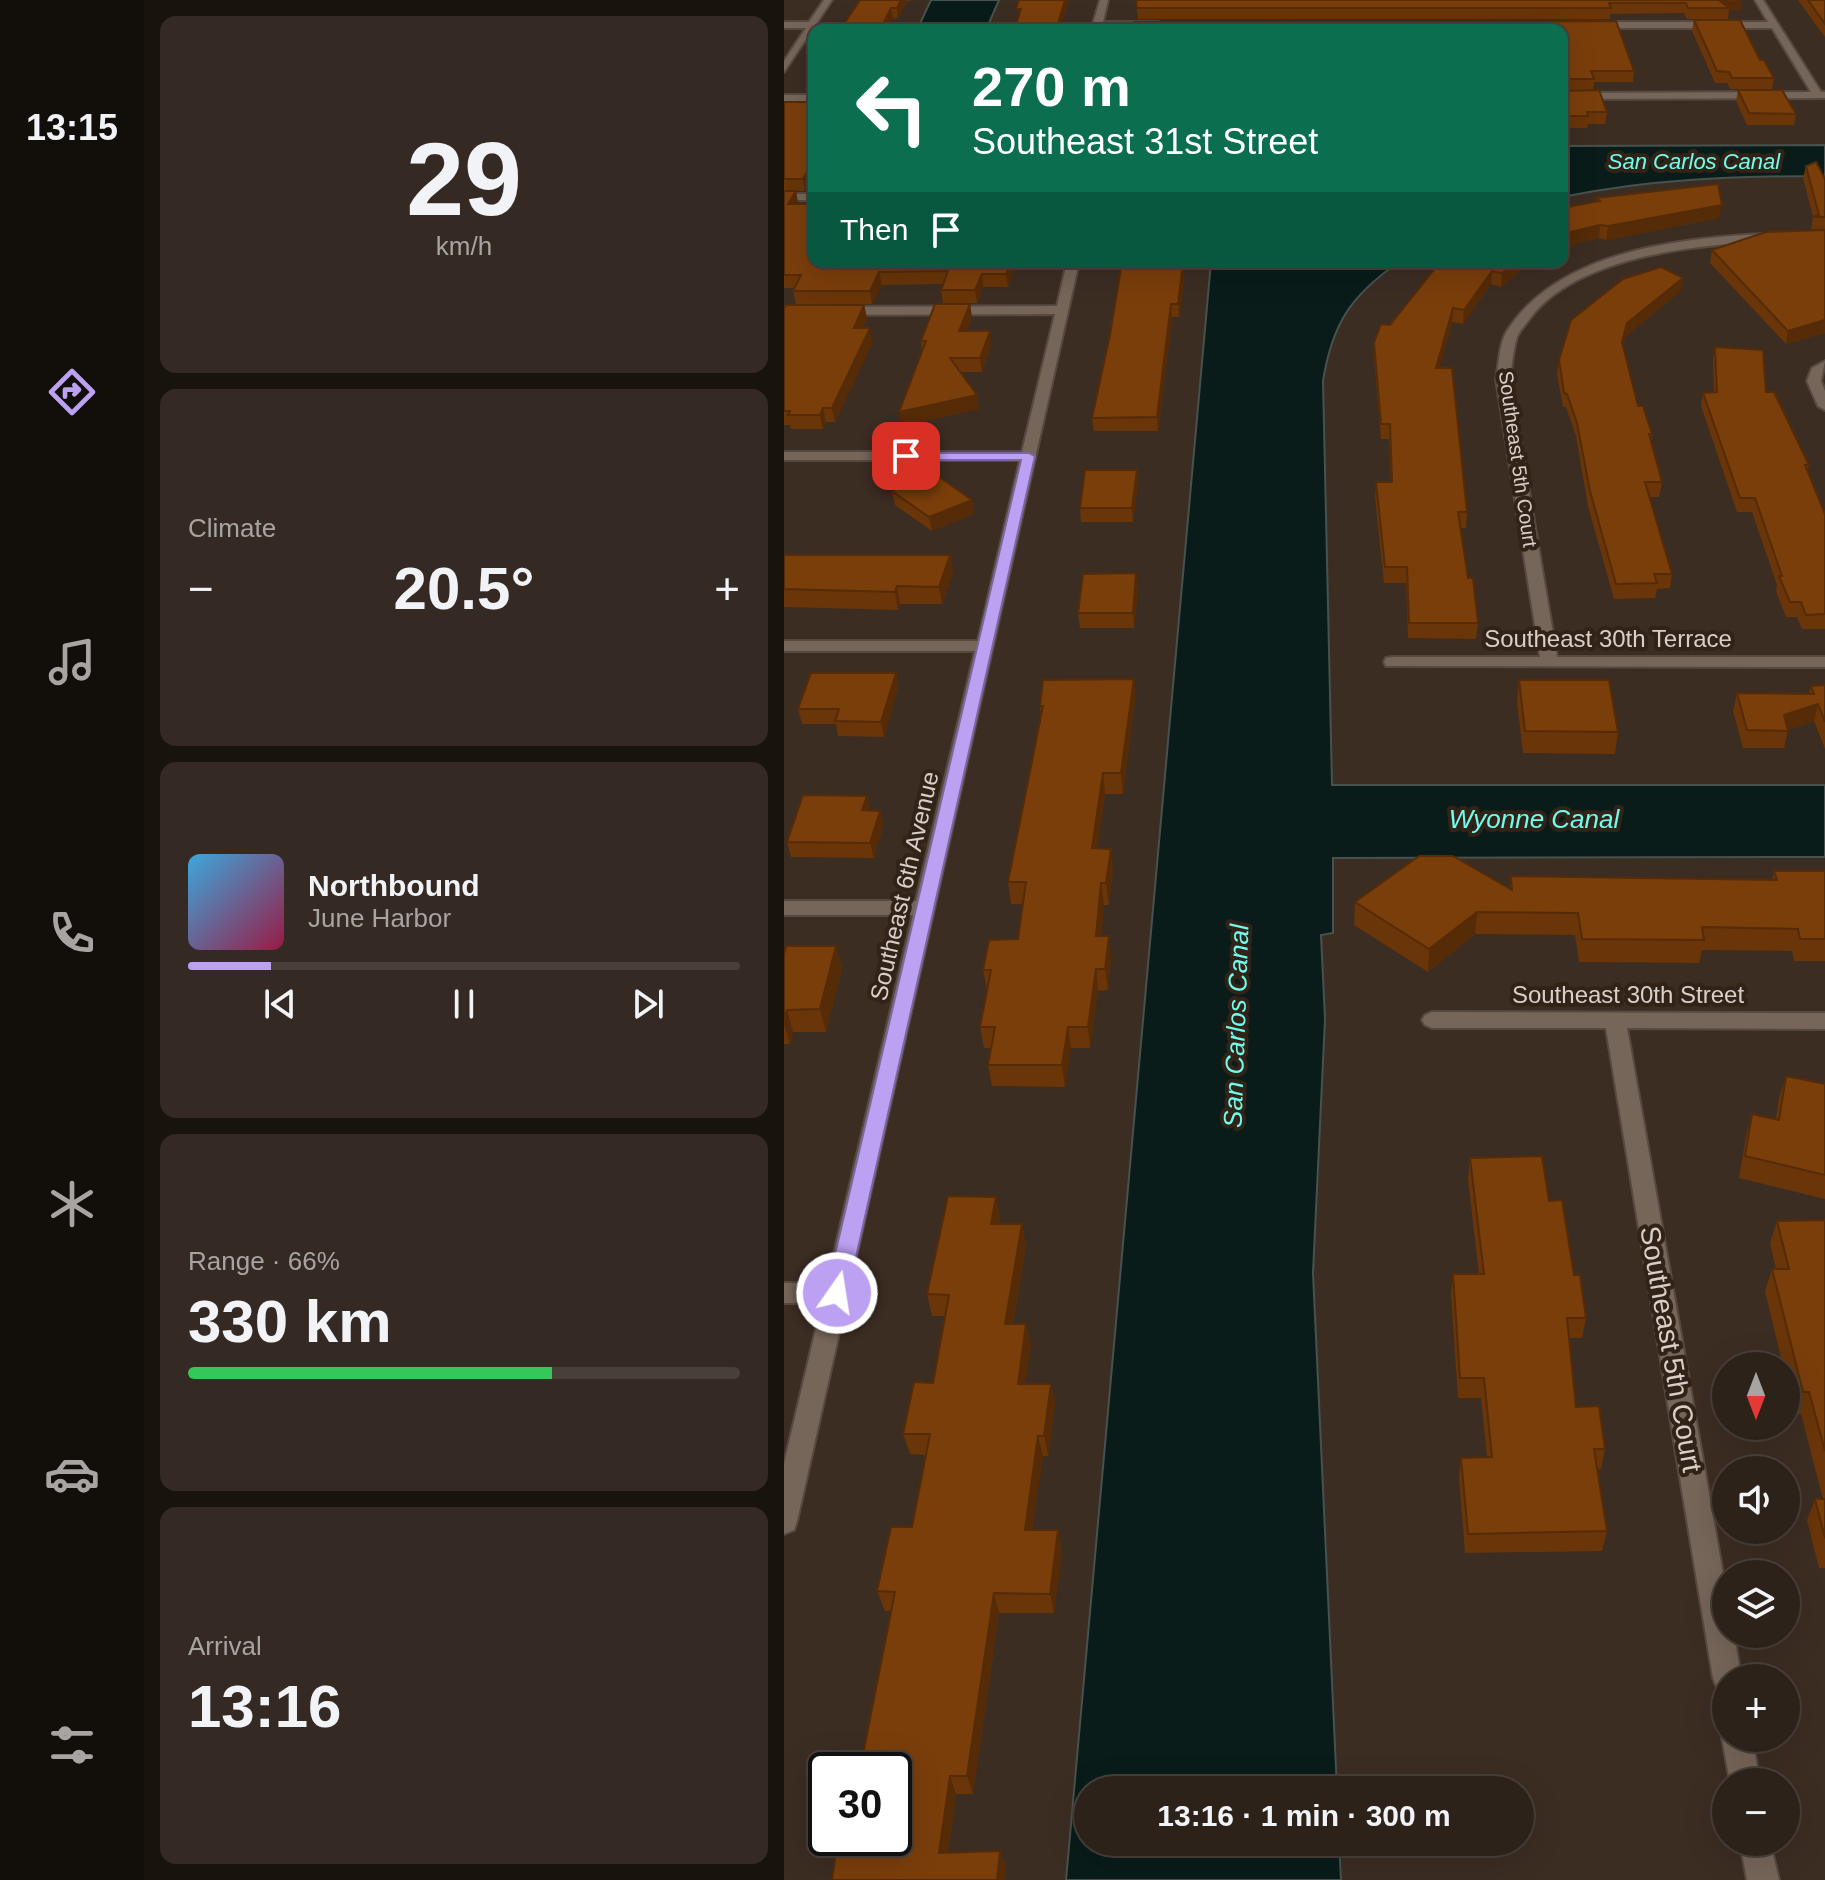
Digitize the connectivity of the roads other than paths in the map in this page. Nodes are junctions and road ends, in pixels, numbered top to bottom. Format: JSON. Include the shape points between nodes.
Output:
{"nodes":[{"id":1,"x":828,"y":0,"type":"edge"},
{"id":2,"x":1104,"y":0,"type":"edge"},
{"id":3,"x":1759,"y":0,"type":"edge"},
{"id":4,"x":813,"y":24,"type":"edge"},
{"id":5,"x":1098,"y":24,"type":"edge"},
{"id":6,"x":784,"y":25,"type":"edge"},
{"id":7,"x":808,"y":25,"type":"edge"},
{"id":8,"x":1585,"y":25,"type":"edge"},
{"id":9,"x":1774,"y":25,"type":"junction"},
{"id":10,"x":808,"y":31,"type":"edge"},
{"id":11,"x":784,"y":69,"type":"edge"},
{"id":12,"x":1822,"y":95,"type":"edge"},
{"id":13,"x":1568,"y":96,"type":"edge"},
{"id":14,"x":784,"y":98,"type":"edge"},
{"id":15,"x":808,"y":98,"type":"edge"},
{"id":16,"x":784,"y":197,"type":"edge"},
{"id":17,"x":808,"y":197,"type":"edge"},
{"id":18,"x":1825,"y":236,"type":"edge"},
{"id":19,"x":1072,"y":268,"type":"edge"},
{"id":20,"x":1062,"y":310,"type":"junction"},
{"id":21,"x":784,"y":311,"type":"edge"},
{"id":22,"x":1823,"y":366,"type":"edge"},
{"id":23,"x":1825,"y":406,"type":"edge"},
{"id":24,"x":784,"y":456,"type":"edge"},
{"id":25,"x":1029,"y":456,"type":"junction"},
{"id":26,"x":784,"y":646,"type":"edge"},
{"id":27,"x":985,"y":646,"type":"junction"},
{"id":28,"x":1392,"y":662,"type":"dead end"},
{"id":29,"x":1549,"y":662,"type":"junction"},
{"id":30,"x":1825,"y":662,"type":"edge"},
{"id":31,"x":784,"y":908,"type":"edge"},
{"id":32,"x":925,"y":908,"type":"junction"},
{"id":33,"x":1432,"y":1020,"type":"dead end"},
{"id":34,"x":1615,"y":1020,"type":"junction"},
{"id":35,"x":1825,"y":1021,"type":"edge"},
{"id":36,"x":784,"y":1293,"type":"edge"},
{"id":37,"x":837,"y":1293,"type":"junction"},
{"id":38,"x":784,"y":1521,"type":"edge"},
{"id":39,"x":1725,"y":1664,"type":"edge"},
{"id":40,"x":1758,"y":1856,"type":"edge"},
{"id":41,"x":1763,"y":1880,"type":"edge"}],
"edges":[{"from":1,"to":4,"type":"street"},
{"from":2,"to":5,"type":"street"},
{"from":3,"to":9,"type":"street"},
{"from":6,"to":7,"type":"street"},
{"from":8,"to":9,"type":"street"},
{"from":9,"to":12,"type":"street"},
{"from":10,"to":11,"type":"street"},
{"from":12,"to":13,"type":"street"},
{"from":14,"to":15,"type":"street"},
{"from":16,"to":17,"type":"street"},
{"from":18,"to":29,"type":"street","name":"Southeast 5th Court","via":[[1683,245],[1627,258],[1568,282],[1520,321],[1502,367]]},
{"from":19,"to":20,"type":"street","name":"Southeast 6th Avenue"},
{"from":20,"to":21,"type":"street"},
{"from":20,"to":25,"type":"street","name":"Southeast 6th Avenue"},
{"from":22,"to":23,"type":"street","via":[[1814,381]]},
{"from":24,"to":25,"type":"street"},
{"from":25,"to":27,"type":"street","name":"Southeast 6th Avenue"},
{"from":26,"to":27,"type":"street"},
{"from":27,"to":32,"type":"street","name":"Southeast 6th Avenue"},
{"from":28,"to":29,"type":"street","name":"Southeast 30th Terrace"},
{"from":29,"to":30,"type":"street","name":"Southeast 30th Terrace"},
{"from":31,"to":32,"type":"street"},
{"from":32,"to":37,"type":"street","name":"Southeast 6th Avenue"},
{"from":33,"to":34,"type":"street","name":"Southeast 30th Street"},
{"from":34,"to":35,"type":"street","name":"Southeast 30th Street"},
{"from":34,"to":39,"type":"street","name":"Southeast 5th Court"},
{"from":36,"to":37,"type":"street"},
{"from":37,"to":38,"type":"street","name":"Southeast 6th Avenue"},
{"from":40,"to":41,"type":"street"}]}
